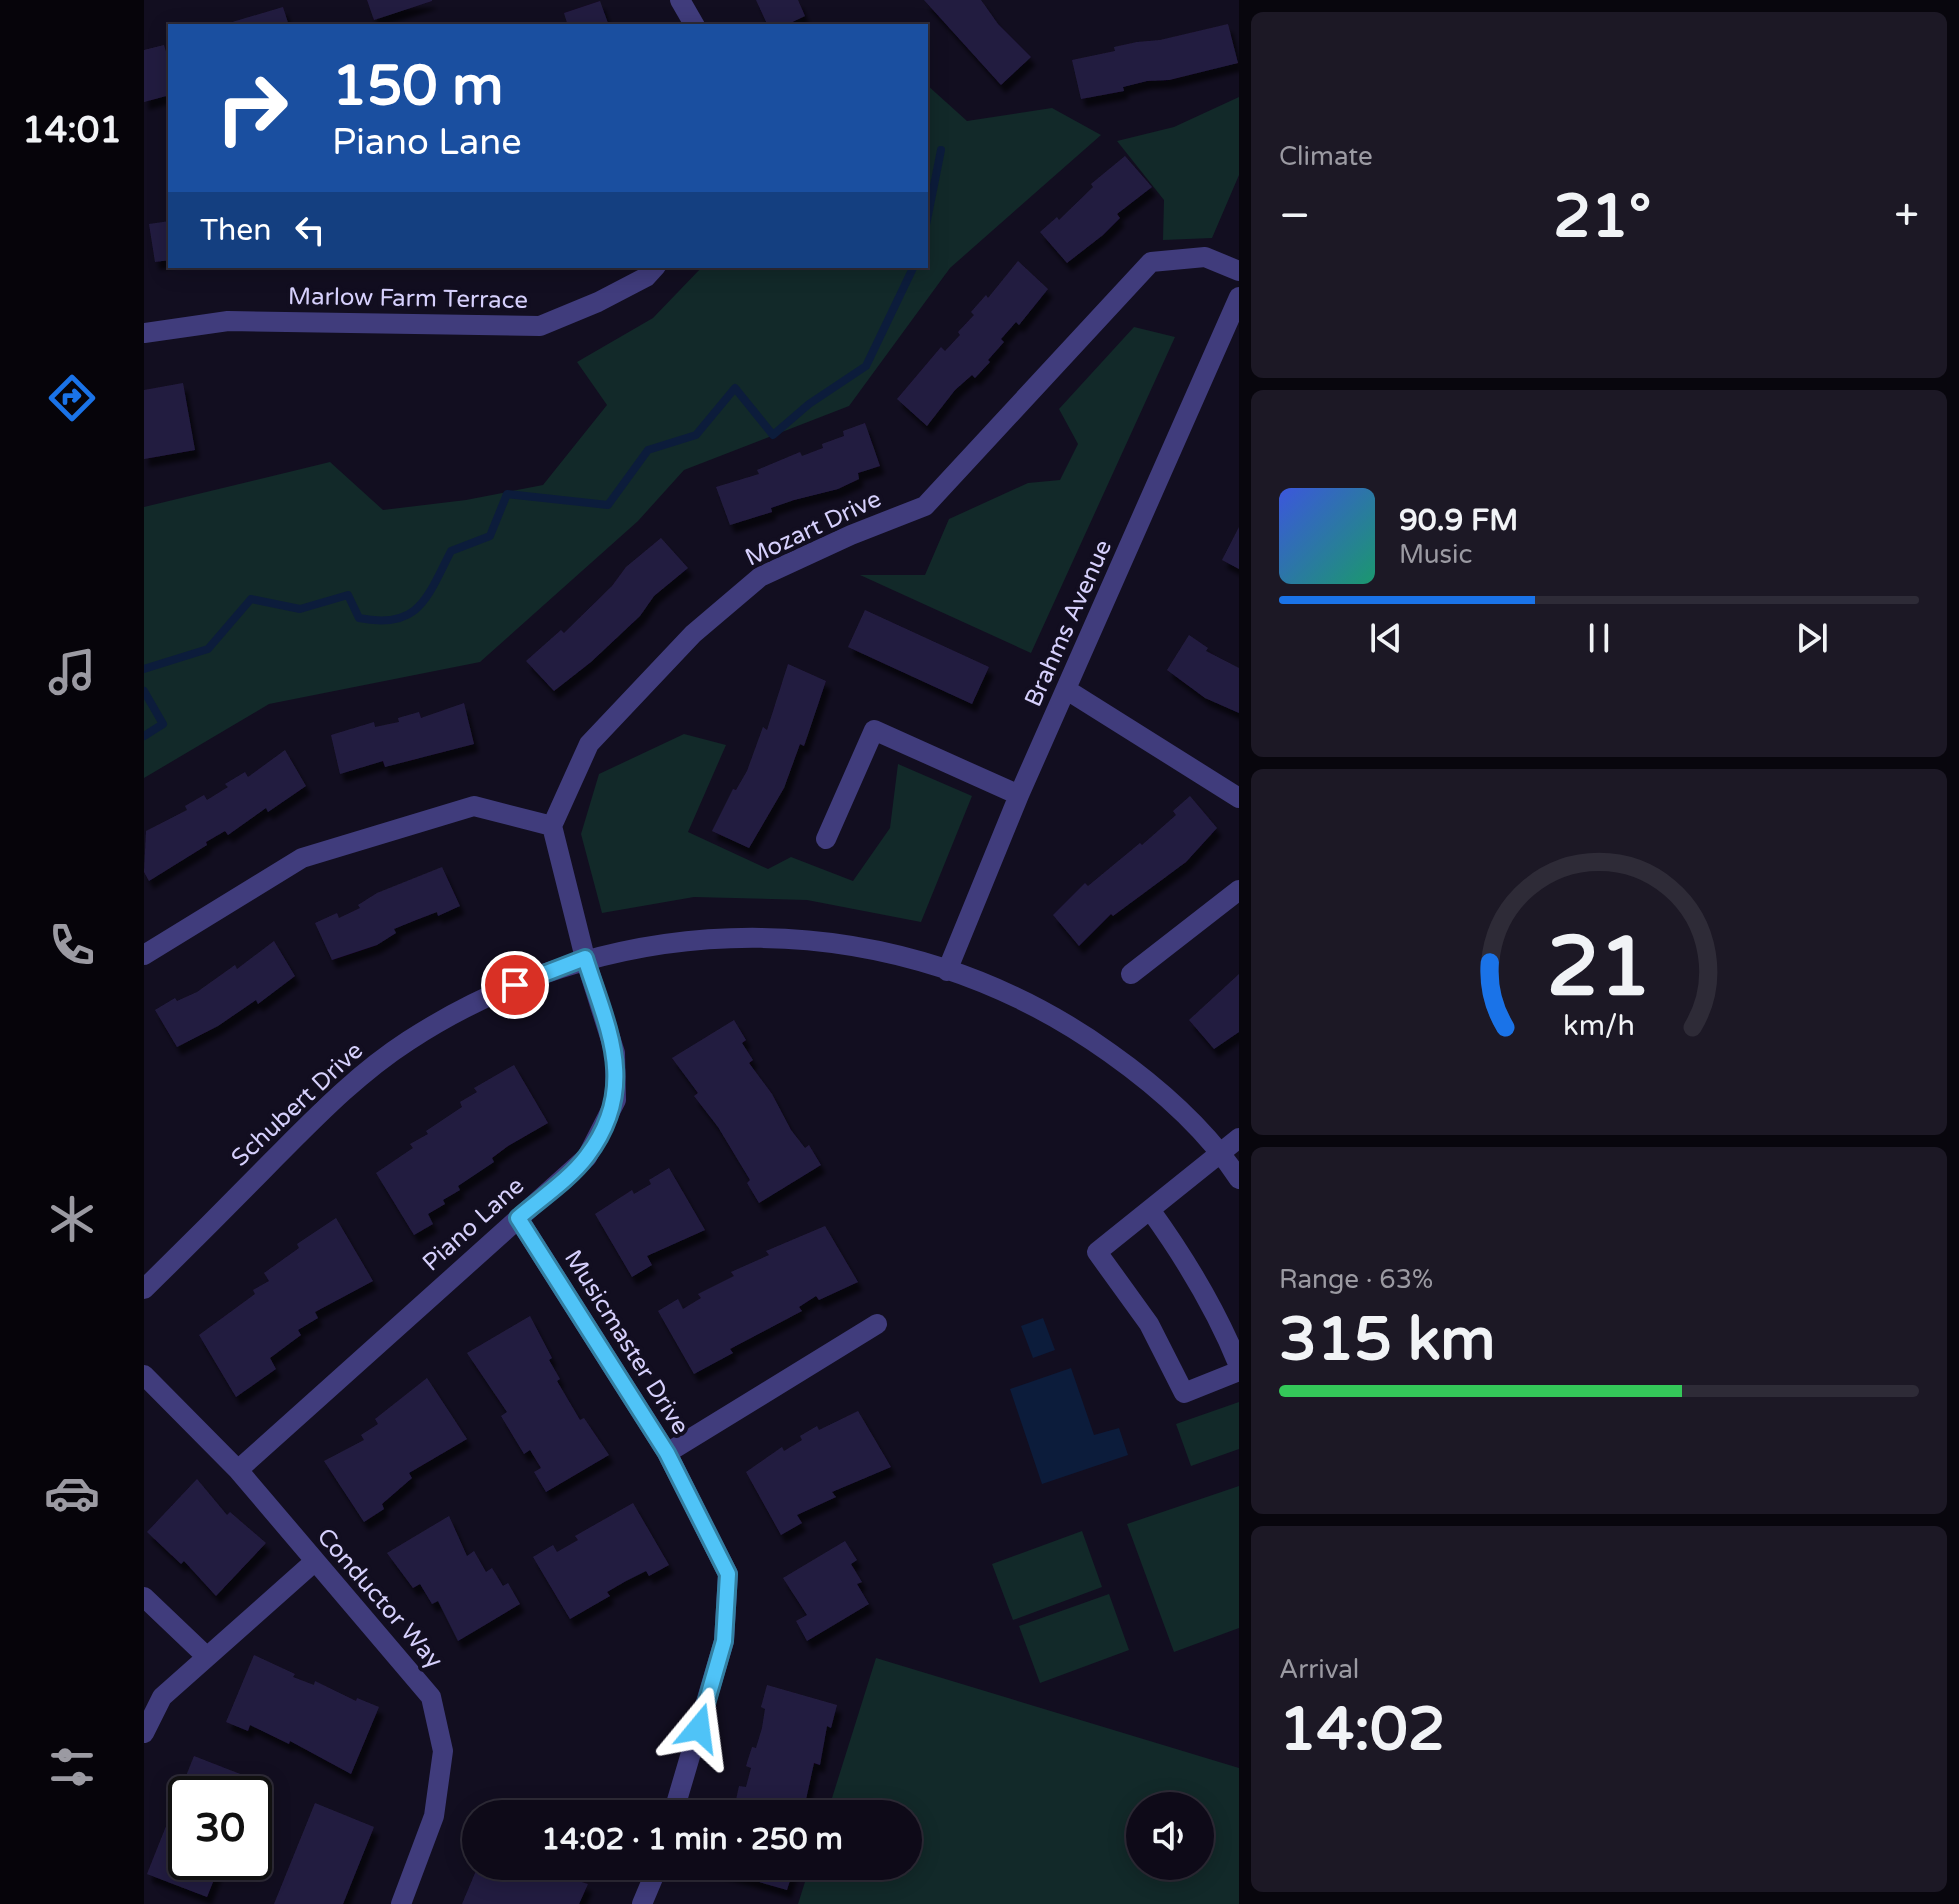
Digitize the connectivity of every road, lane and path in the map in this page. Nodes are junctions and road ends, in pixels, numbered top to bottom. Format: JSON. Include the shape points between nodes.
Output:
{"nodes":[{"id":1,"x":680,"y":0,"type":"edge"},
{"id":2,"x":694,"y":24,"type":"edge"},
{"id":3,"x":654,"y":268,"type":"edge"},
{"id":4,"x":1239,"y":271,"type":"edge"},
{"id":5,"x":1239,"y":297,"type":"edge"},
{"id":6,"x":144,"y":333,"type":"edge"},
{"id":7,"x":1067,"y":690,"type":"junction"},
{"id":8,"x":1019,"y":795,"type":"junction"},
{"id":9,"x":1239,"y":798,"type":"edge"},
{"id":10,"x":552,"y":826,"type":"junction"},
{"id":11,"x":826,"y":839,"type":"dead end"},
{"id":12,"x":1239,"y":890,"type":"edge"},
{"id":13,"x":144,"y":955,"type":"edge"},
{"id":14,"x":585,"y":958,"type":"junction"},
{"id":15,"x":947,"y":971,"type":"junction"},
{"id":16,"x":1131,"y":974,"type":"dead end"},
{"id":17,"x":1239,"y":1138,"type":"edge"},
{"id":18,"x":1221,"y":1153,"type":"junction"},
{"id":19,"x":1239,"y":1179,"type":"edge"},
{"id":20,"x":1151,"y":1211,"type":"junction"},
{"id":21,"x":518,"y":1218,"type":"junction"},
{"id":22,"x":144,"y":1289,"type":"edge"},
{"id":23,"x":877,"y":1324,"type":"dead end"},
{"id":24,"x":1239,"y":1369,"type":"edge"},
{"id":25,"x":144,"y":1375,"type":"edge"},
{"id":26,"x":667,"y":1453,"type":"junction"},
{"id":27,"x":238,"y":1470,"type":"junction"},
{"id":28,"x":314,"y":1562,"type":"junction"},
{"id":29,"x":144,"y":1597,"type":"edge"},
{"id":30,"x":207,"y":1657,"type":"junction"},
{"id":31,"x":147,"y":1720,"type":"edge"},
{"id":32,"x":677,"y":1800,"type":"edge"},
{"id":33,"x":652,"y":1880,"type":"edge"},
{"id":34,"x":401,"y":1904,"type":"edge"},
{"id":35,"x":642,"y":1904,"type":"edge"}],
"edges":[{"from":1,"to":2,"type":"street"},
{"from":3,"to":6,"type":"street","name":"Marlow Farm Terrace","via":[[646,277],[540,326],[228,321]]},
{"from":4,"to":10,"type":"street","name":"Mozart Drive","via":[[1205,257],[1151,262],[925,506],[760,577],[693,634],[589,744]]},
{"from":5,"to":7,"type":"street","name":"Brahms Avenue"},
{"from":7,"to":8,"type":"street","name":"Brahms Avenue"},
{"from":7,"to":9,"type":"street"},
{"from":8,"to":11,"type":"street","via":[[874,730]]},
{"from":8,"to":15,"type":"street","name":"Brahms Avenue"},
{"from":10,"to":13,"type":"street","via":[[474,806],[302,858]]},
{"from":10,"to":14,"type":"street"},
{"from":12,"to":16,"type":"street"},
{"from":14,"to":15,"type":"street","name":"Schubert Drive","via":[[682,940],[761,937],[858,945]]},
{"from":14,"to":21,"type":"street","name":"Piano Lane","via":[[615,1053],[616,1100],[587,1157]]},
{"from":14,"to":22,"type":"street","name":"Schubert Drive","via":[[492,994],[409,1040],[362,1074]]},
{"from":15,"to":18,"type":"street","name":"Schubert Drive","via":[[996,987],[1075,1028],[1144,1077]]},
{"from":17,"to":18,"type":"street"},
{"from":18,"to":19,"type":"street","name":"Schubert Drive"},
{"from":18,"to":20,"type":"street"},
{"from":20,"to":24,"type":"street","via":[[1191,1266],[1221,1320]]},
{"from":20,"to":24,"type":"street","via":[[1097,1252],[1149,1324],[1184,1393]]},
{"from":21,"to":26,"type":"street","name":"Musicmaster Drive"},
{"from":21,"to":27,"type":"street","name":"Piano Lane"},
{"from":23,"to":26,"type":"street"},
{"from":25,"to":27,"type":"street","name":"Conductor Way"},
{"from":26,"to":32,"type":"street","name":"Musicmaster Drive","via":[[728,1574],[724,1641]]},
{"from":27,"to":28,"type":"street","name":"Conductor Way"},
{"from":28,"to":30,"type":"street"},
{"from":28,"to":34,"type":"street","name":"Conductor Way","via":[[431,1697],[443,1751],[436,1803]]},
{"from":29,"to":30,"type":"street"},
{"from":30,"to":31,"type":"street","via":[[162,1697]]},
{"from":33,"to":35,"type":"street"}]}
